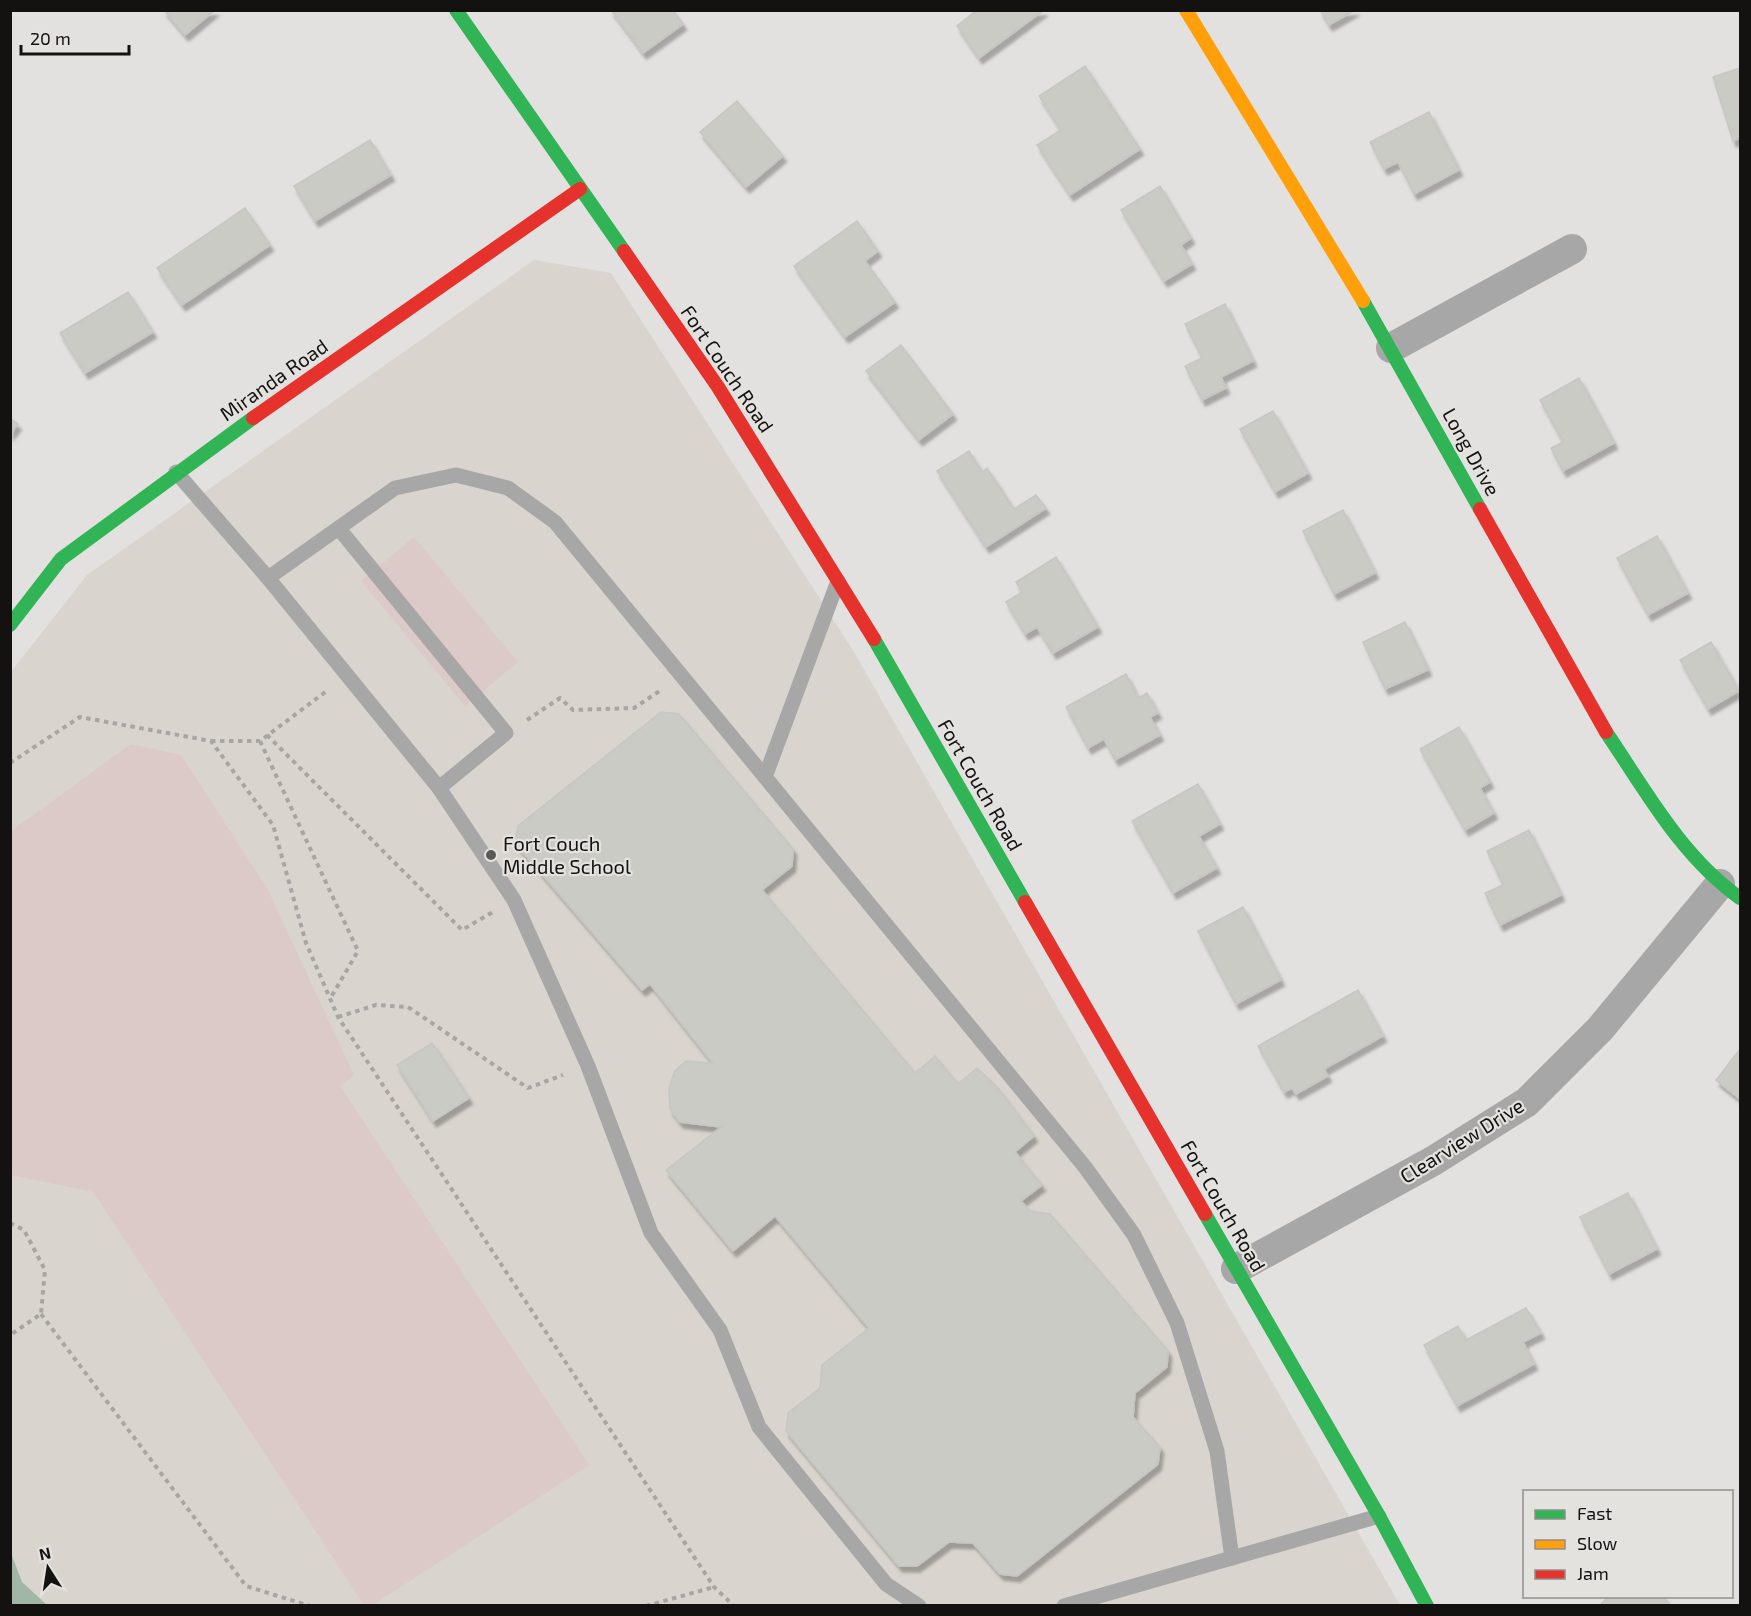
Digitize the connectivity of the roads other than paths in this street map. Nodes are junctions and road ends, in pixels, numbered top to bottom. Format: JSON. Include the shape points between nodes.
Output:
{"nodes":[{"id":1,"x":456,"y":10,"type":"edge"},
{"id":2,"x":1186,"y":10,"type":"edge"},
{"id":3,"x":580,"y":189,"type":"junction"},
{"id":4,"x":1572,"y":249,"type":"dead end"},
{"id":5,"x":1390,"y":348,"type":"junction"},
{"id":6,"x":176,"y":472,"type":"junction"},
{"id":7,"x":340,"y":530,"type":"junction"},
{"id":8,"x":268,"y":579,"type":"junction"},
{"id":9,"x":839,"y":579,"type":"junction"},
{"id":10,"x":10,"y":625,"type":"edge"},
{"id":11,"x":765,"y":777,"type":"junction"},
{"id":12,"x":439,"y":788,"type":"junction"},
{"id":13,"x":1730,"y":891,"type":"edge"},
{"id":14,"x":1236,"y":1269,"type":"junction"},
{"id":15,"x":1379,"y":1516,"type":"junction"},
{"id":16,"x":1232,"y":1558,"type":"junction"},
{"id":17,"x":919,"y":1605,"type":"edge"},
{"id":18,"x":1064,"y":1605,"type":"edge"},
{"id":19,"x":1427,"y":1605,"type":"edge"}],
"edges":[{"from":1,"to":3,"type":"street","name":"Fort Couch Road"},
{"from":2,"to":5,"type":"street","name":"Long Drive"},
{"from":3,"to":6,"type":"street","name":"Miranda Road"},
{"from":3,"to":9,"type":"street","name":"Fort Couch Road","via":[[718,387]]},
{"from":4,"to":5,"type":"street"},
{"from":5,"to":13,"type":"street","name":"Long Drive","via":[[1597,719],[1686,849]]},
{"from":6,"to":8,"type":"lane"},
{"from":6,"to":10,"type":"street","name":"Miranda Road","via":[[61,559]]},
{"from":7,"to":8,"type":"lane"},
{"from":7,"to":11,"type":"lane","via":[[395,488],[456,475],[507,488],[555,522]]},
{"from":7,"to":12,"type":"lane","via":[[506,733]]},
{"from":8,"to":12,"type":"lane"},
{"from":9,"to":11,"type":"lane"},
{"from":9,"to":14,"type":"street","name":"Fort Couch Road"},
{"from":11,"to":16,"type":"lane","via":[[1085,1167],[1134,1235],[1177,1323],[1217,1451]]},
{"from":12,"to":17,"type":"lane","via":[[514,900],[588,1066],[651,1233],[720,1330],[759,1427],[886,1584]]},
{"from":13,"to":14,"type":"street","name":"Clearview Drive","via":[[1527,1102],[1433,1161]]},
{"from":14,"to":15,"type":"street","name":"Fort Couch Road"},
{"from":15,"to":16,"type":"lane"},
{"from":15,"to":19,"type":"street","name":"Fort Couch Road"},
{"from":16,"to":18,"type":"lane"}]}
